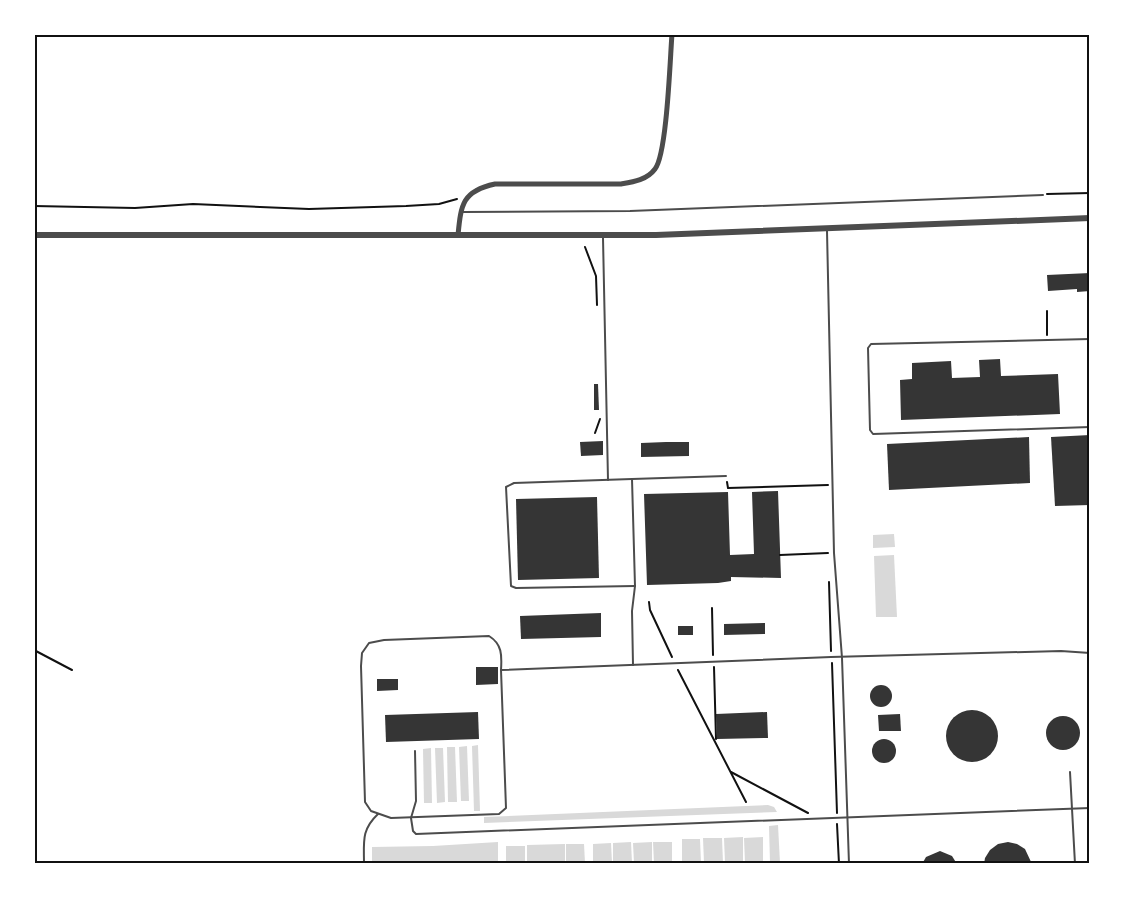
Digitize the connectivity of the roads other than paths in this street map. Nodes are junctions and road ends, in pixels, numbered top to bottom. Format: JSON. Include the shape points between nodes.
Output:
{"nodes":[{"id":1,"x":672,"y":34,"type":"edge"},
{"id":2,"x":1043,"y":195,"type":"road end"},
{"id":3,"x":460,"y":212,"type":"junction"},
{"id":4,"x":1089,"y":218,"type":"edge"},
{"id":5,"x":826,"y":229,"type":"junction"},
{"id":6,"x":34,"y":235,"type":"edge"},
{"id":7,"x":458,"y":235,"type":"junction"},
{"id":8,"x":603,"y":235,"type":"junction"},
{"id":9,"x":1089,"y":339,"type":"edge"},
{"id":10,"x":1089,"y":427,"type":"edge"},
{"id":11,"x":726,"y":477,"type":"road end"},
{"id":12,"x":632,"y":479,"type":"junction"},
{"id":13,"x":608,"y":480,"type":"junction"},
{"id":14,"x":635,"y":586,"type":"junction"},
{"id":15,"x":1089,"y":653,"type":"edge"},
{"id":16,"x":842,"y":658,"type":"junction"},
{"id":17,"x":633,"y":665,"type":"junction"},
{"id":18,"x":501,"y":670,"type":"junction"},
{"id":19,"x":415,"y":751,"type":"dead end"},
{"id":20,"x":1070,"y":772,"type":"dead end"},
{"id":21,"x":1089,"y":808,"type":"edge"},
{"id":22,"x":1072,"y":809,"type":"junction"},
{"id":23,"x":378,"y":814,"type":"junction"},
{"id":24,"x":847,"y":816,"type":"junction"},
{"id":25,"x":411,"y":818,"type":"junction"},
{"id":26,"x":364,"y":864,"type":"edge"},
{"id":27,"x":849,"y":864,"type":"edge"},
{"id":28,"x":1075,"y":864,"type":"edge"}],
"edges":[{"from":1,"to":3,"type":"street","via":[[663,148],[655,169],[640,180],[621,184],[495,184],[466,197]]},
{"from":2,"to":3,"type":"lane","via":[[630,211]]},
{"from":3,"to":7,"type":"street"},
{"from":4,"to":5,"type":"street"},
{"from":5,"to":8,"type":"street"},
{"from":5,"to":16,"type":"lane","via":[[834,553]]},
{"from":6,"to":7,"type":"street"},
{"from":7,"to":8,"type":"street"},
{"from":8,"to":13,"type":"lane"},
{"from":9,"to":10,"type":"lane","via":[[871,344],[868,348],[873,434]]},
{"from":11,"to":12,"type":"lane"},
{"from":12,"to":13,"type":"lane"},
{"from":12,"to":14,"type":"lane"},
{"from":13,"to":14,"type":"lane","via":[[506,487],[511,586]]},
{"from":14,"to":17,"type":"lane"},
{"from":15,"to":16,"type":"lane"},
{"from":16,"to":17,"type":"lane"},
{"from":16,"to":24,"type":"lane"},
{"from":17,"to":18,"type":"lane"},
{"from":18,"to":23,"type":"lane","via":[[500,646],[489,636],[369,643],[362,653],[361,666],[365,802]]},
{"from":18,"to":25,"type":"lane","via":[[506,808],[499,814]]},
{"from":19,"to":25,"type":"lane","via":[[416,801]]},
{"from":20,"to":22,"type":"lane"},
{"from":21,"to":22,"type":"lane"},
{"from":22,"to":24,"type":"lane"},
{"from":22,"to":28,"type":"lane"},
{"from":23,"to":25,"type":"lane"},
{"from":23,"to":26,"type":"lane","via":[[364,833]]},
{"from":24,"to":25,"type":"lane","via":[[416,834]]},
{"from":24,"to":27,"type":"lane"}]}
